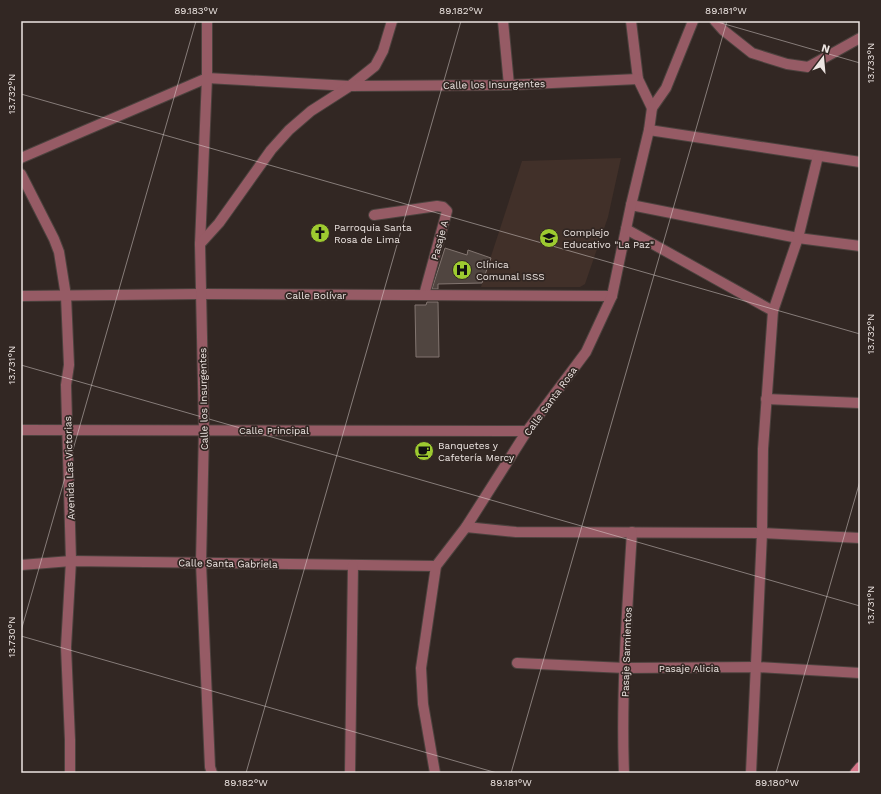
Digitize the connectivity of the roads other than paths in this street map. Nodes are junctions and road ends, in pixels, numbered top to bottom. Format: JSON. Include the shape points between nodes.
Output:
{"nodes":[{"id":1,"x":207,"y":21,"type":"edge"},
{"id":2,"x":392,"y":21,"type":"edge"},
{"id":3,"x":503,"y":21,"type":"edge"},
{"id":4,"x":630,"y":21,"type":"edge"},
{"id":5,"x":693,"y":21,"type":"edge"},
{"id":6,"x":715,"y":21,"type":"edge"},
{"id":7,"x":860,"y":38,"type":"edge"},
{"id":8,"x":207,"y":78,"type":"junction"},
{"id":9,"x":638,"y":79,"type":"junction"},
{"id":10,"x":509,"y":85,"type":"junction"},
{"id":11,"x":350,"y":86,"type":"junction"},
{"id":12,"x":652,"y":108,"type":"junction"},
{"id":13,"x":649,"y":130,"type":"junction"},
{"id":14,"x":818,"y":156,"type":"junction"},
{"id":15,"x":21,"y":158,"type":"edge"},
{"id":16,"x":860,"y":162,"type":"edge"},
{"id":17,"x":21,"y":174,"type":"edge"},
{"id":18,"x":630,"y":206,"type":"junction"},
{"id":19,"x":374,"y":215,"type":"dead end"},
{"id":20,"x":626,"y":229,"type":"junction"},
{"id":21,"x":798,"y":238,"type":"junction"},
{"id":22,"x":200,"y":244,"type":"junction"},
{"id":23,"x":860,"y":246,"type":"edge"},
{"id":24,"x":201,"y":294,"type":"junction"},
{"id":25,"x":424,"y":295,"type":"junction"},
{"id":26,"x":21,"y":296,"type":"edge"},
{"id":27,"x":66,"y":296,"type":"junction"},
{"id":28,"x":612,"y":296,"type":"junction"},
{"id":29,"x":773,"y":311,"type":"junction"},
{"id":30,"x":766,"y":399,"type":"junction"},
{"id":31,"x":860,"y":403,"type":"edge"},
{"id":32,"x":21,"y":430,"type":"edge"},
{"id":33,"x":68,"y":430,"type":"junction"},
{"id":34,"x":204,"y":430,"type":"junction"},
{"id":35,"x":527,"y":431,"type":"junction"},
{"id":36,"x":466,"y":527,"type":"junction"},
{"id":37,"x":632,"y":532,"type":"junction"},
{"id":38,"x":762,"y":533,"type":"junction"},
{"id":39,"x":860,"y":538,"type":"edge"},
{"id":40,"x":71,"y":561,"type":"junction"},
{"id":41,"x":201,"y":563,"type":"junction"},
{"id":42,"x":21,"y":565,"type":"edge"},
{"id":43,"x":353,"y":565,"type":"junction"},
{"id":44,"x":436,"y":566,"type":"junction"},
{"id":45,"x":517,"y":663,"type":"dead end"},
{"id":46,"x":756,"y":667,"type":"junction"},
{"id":47,"x":625,"y":668,"type":"junction"},
{"id":48,"x":860,"y":673,"type":"edge"},
{"id":49,"x":860,"y":767,"type":"edge"},
{"id":50,"x":70,"y":773,"type":"edge"},
{"id":51,"x":212,"y":773,"type":"edge"},
{"id":52,"x":350,"y":773,"type":"edge"},
{"id":53,"x":435,"y":773,"type":"edge"},
{"id":54,"x":624,"y":773,"type":"edge"},
{"id":55,"x":751,"y":773,"type":"edge"},
{"id":56,"x":855,"y":773,"type":"edge"}],
"edges":[{"from":1,"to":8,"type":"street","name":"Calle los Insurgentes"},
{"from":2,"to":11,"type":"street","via":[[375,66]]},
{"from":3,"to":10,"type":"street"},
{"from":4,"to":9,"type":"street"},
{"from":5,"to":12,"type":"street","via":[[666,88]]},
{"from":6,"to":7,"type":"street","via":[[752,53],[787,64],[808,67]]},
{"from":8,"to":11,"type":"street","name":"Calle los Insurgentes"},
{"from":8,"to":15,"type":"street"},
{"from":8,"to":22,"type":"street","name":"Calle los Insurgentes"},
{"from":9,"to":10,"type":"street","name":"Calle los Insurgentes"},
{"from":9,"to":12,"type":"street"},
{"from":10,"to":11,"type":"street","name":"Calle los Insurgentes"},
{"from":11,"to":22,"type":"street","via":[[289,130],[271,150],[219,223]]},
{"from":12,"to":13,"type":"street","name":"Calle Santa Rosa"},
{"from":13,"to":14,"type":"street"},
{"from":13,"to":18,"type":"street","name":"Calle Santa Rosa"},
{"from":14,"to":16,"type":"street"},
{"from":14,"to":21,"type":"street"},
{"from":17,"to":27,"type":"street","name":"Avenida Las Victorias","via":[[54,238],[59,252]]},
{"from":18,"to":20,"type":"street","name":"Calle Santa Rosa"},
{"from":18,"to":21,"type":"street"},
{"from":19,"to":25,"type":"street","name":"Pasaje A","via":[[437,206],[447,211]]},
{"from":20,"to":28,"type":"street","name":"Calle Santa Rosa"},
{"from":20,"to":29,"type":"street"},
{"from":21,"to":23,"type":"street"},
{"from":21,"to":29,"type":"street"},
{"from":22,"to":24,"type":"street","name":"Calle los Insurgentes"},
{"from":24,"to":25,"type":"street","name":"Calle Bolívar"},
{"from":24,"to":27,"type":"street","name":"Calle Bolívar"},
{"from":24,"to":34,"type":"street","name":"Calle los Insurgentes"},
{"from":25,"to":28,"type":"street","name":"Calle Bolívar"},
{"from":26,"to":27,"type":"street","name":"Calle Bolívar"},
{"from":27,"to":33,"type":"street","name":"Avenida Las Victorias","via":[[70,365],[66,385]]},
{"from":28,"to":35,"type":"street","name":"Calle Santa Rosa","via":[[586,352]]},
{"from":29,"to":30,"type":"street"},
{"from":30,"to":31,"type":"street"},
{"from":30,"to":38,"type":"street"},
{"from":32,"to":33,"type":"street","name":"Calle Principal"},
{"from":33,"to":34,"type":"street","name":"Calle Principal"},
{"from":33,"to":40,"type":"street","name":"Avenida Las Victorias"},
{"from":34,"to":35,"type":"street","name":"Calle Principal"},
{"from":34,"to":41,"type":"street","name":"Calle los Insurgentes"},
{"from":35,"to":36,"type":"street","name":"Calle Santa Rosa"},
{"from":36,"to":37,"type":"street","via":[[516,532]]},
{"from":36,"to":44,"type":"street","name":"Calle Santa Rosa"},
{"from":37,"to":38,"type":"street"},
{"from":37,"to":47,"type":"street","name":"Pasaje Sarmientos"},
{"from":38,"to":39,"type":"street"},
{"from":38,"to":46,"type":"street"},
{"from":40,"to":41,"type":"street","name":"Calle Santa Gabriela"},
{"from":40,"to":42,"type":"street","name":"Calle Santa Gabriela"},
{"from":40,"to":50,"type":"street","name":"Avenida Las Victorias","via":[[66,647]]},
{"from":41,"to":43,"type":"street","name":"Calle Santa Gabriela"},
{"from":41,"to":51,"type":"street","name":"Calle los Insurgentes"},
{"from":43,"to":44,"type":"street","name":"Calle Santa Gabriela"},
{"from":43,"to":52,"type":"street"},
{"from":44,"to":53,"type":"street","name":"Calle Santa Rosa","via":[[421,668],[423,704]]},
{"from":45,"to":47,"type":"street","name":"Pasaje Alicia"},
{"from":46,"to":47,"type":"street","name":"Pasaje Alicia"},
{"from":46,"to":48,"type":"street","name":"Pasaje Alicia"},
{"from":46,"to":55,"type":"street"},
{"from":47,"to":54,"type":"street","name":"Pasaje Sarmientos"},
{"from":49,"to":56,"type":"street"}]}
